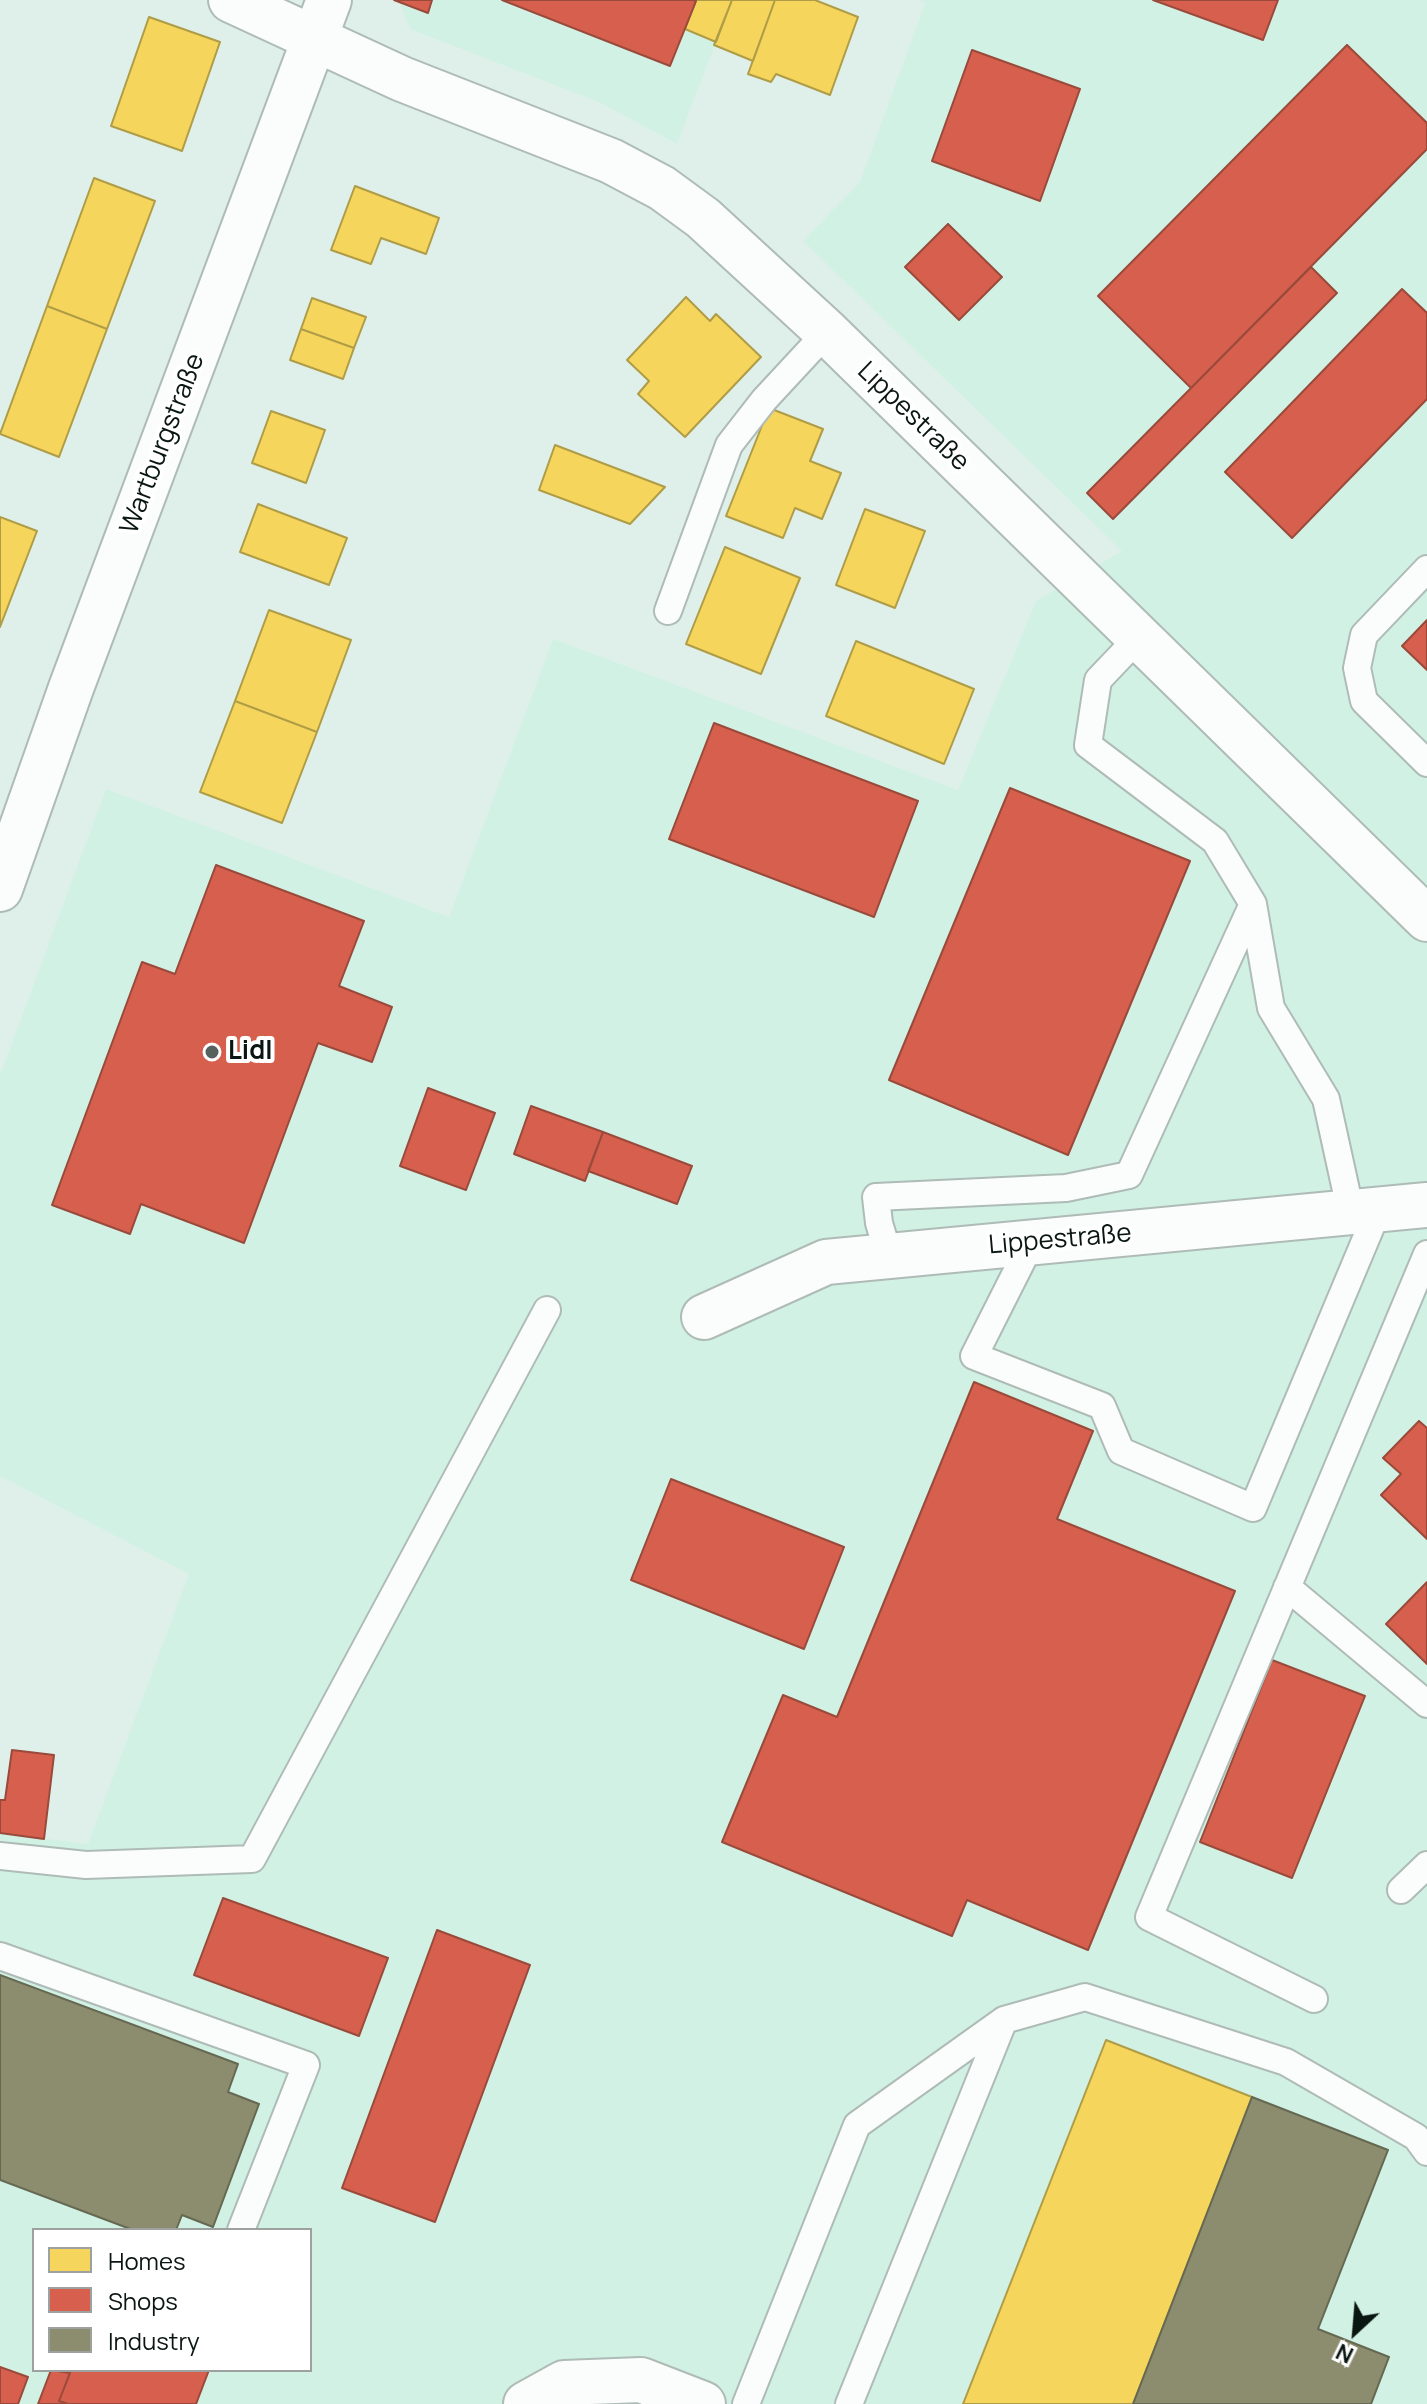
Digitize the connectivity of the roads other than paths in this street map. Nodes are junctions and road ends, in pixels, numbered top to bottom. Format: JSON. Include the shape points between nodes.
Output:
{"nodes":[{"id":1,"x":231,"y":0,"type":"edge"},
{"id":2,"x":322,"y":19,"type":"edge"},
{"id":3,"x":827,"y":332,"type":"junction"},
{"id":4,"x":1427,"y":569,"type":"edge"},
{"id":5,"x":668,"y":611,"type":"dead end"},
{"id":6,"x":1139,"y":637,"type":"junction"},
{"id":7,"x":1427,"y":763,"type":"edge"},
{"id":8,"x":0,"y":889,"type":"edge"},
{"id":9,"x":1253,"y":904,"type":"junction"},
{"id":10,"x":1427,"y":919,"type":"edge"},
{"id":11,"x":1427,"y":1205,"type":"edge"},
{"id":12,"x":1364,"y":1212,"type":"junction"},
{"id":13,"x":1031,"y":1243,"type":"junction"},
{"id":14,"x":1427,"y":1254,"type":"edge"},
{"id":15,"x":889,"y":1256,"type":"junction"},
{"id":16,"x":547,"y":1310,"type":"dead end"},
{"id":17,"x":704,"y":1317,"type":"dead end"},
{"id":18,"x":1287,"y":1587,"type":"junction"},
{"id":19,"x":1427,"y":1704,"type":"edge"},
{"id":20,"x":0,"y":1856,"type":"edge"},
{"id":21,"x":1427,"y":1865,"type":"edge"},
{"id":22,"x":1401,"y":1890,"type":"dead end"},
{"id":23,"x":0,"y":1956,"type":"edge"},
{"id":24,"x":1314,"y":1999,"type":"dead end"},
{"id":25,"x":1004,"y":2020,"type":"junction"},
{"id":26,"x":1427,"y":2152,"type":"edge"},
{"id":27,"x":242,"y":2228,"type":"edge"},
{"id":28,"x":526,"y":2404,"type":"edge"},
{"id":29,"x":703,"y":2404,"type":"edge"},
{"id":30,"x":746,"y":2404,"type":"edge"},
{"id":31,"x":849,"y":2404,"type":"edge"}],
"edges":[{"from":1,"to":2,"type":"street","name":"Lippestraße"},
{"from":2,"to":3,"type":"street","name":"Lippestraße","via":[[402,79],[611,161],[662,188],[703,218]]},
{"from":2,"to":8,"type":"street","name":"Wartburgstraße"},
{"from":3,"to":5,"type":"lane","via":[[729,445]]},
{"from":3,"to":6,"type":"street","name":"Lippestraße"},
{"from":4,"to":7,"type":"lane","via":[[1364,635],[1357,668],[1364,701]]},
{"from":6,"to":9,"type":"lane","via":[[1098,680],[1088,745],[1215,841]]},
{"from":6,"to":10,"type":"street","name":"Lippestraße"},
{"from":9,"to":12,"type":"lane","via":[[1271,1008],[1326,1099]]},
{"from":9,"to":15,"type":"lane","via":[[1129,1175],[1066,1188],[876,1197]]},
{"from":11,"to":12,"type":"street","name":"Lippestraße"},
{"from":12,"to":13,"type":"street","name":"Lippestraße"},
{"from":12,"to":13,"type":"lane","via":[[1253,1508],[1121,1451],[1102,1406],[974,1356]]},
{"from":13,"to":15,"type":"street","name":"Lippestraße"},
{"from":14,"to":18,"type":"lane"},
{"from":15,"to":17,"type":"street","name":"Lippestraße","via":[[826,1262]]},
{"from":16,"to":20,"type":"lane","via":[[252,1859],[86,1865]]},
{"from":18,"to":19,"type":"lane"},
{"from":18,"to":24,"type":"lane","via":[[1149,1917]]},
{"from":21,"to":22,"type":"lane"},
{"from":23,"to":27,"type":"lane","via":[[306,2065]]},
{"from":25,"to":26,"type":"lane","via":[[1085,1997],[1286,2062],[1416,2137]]},
{"from":25,"to":30,"type":"lane","via":[[857,2125]]},
{"from":25,"to":31,"type":"lane"},
{"from":28,"to":29,"type":"street","via":[[564,2383],[641,2380]]}]}
